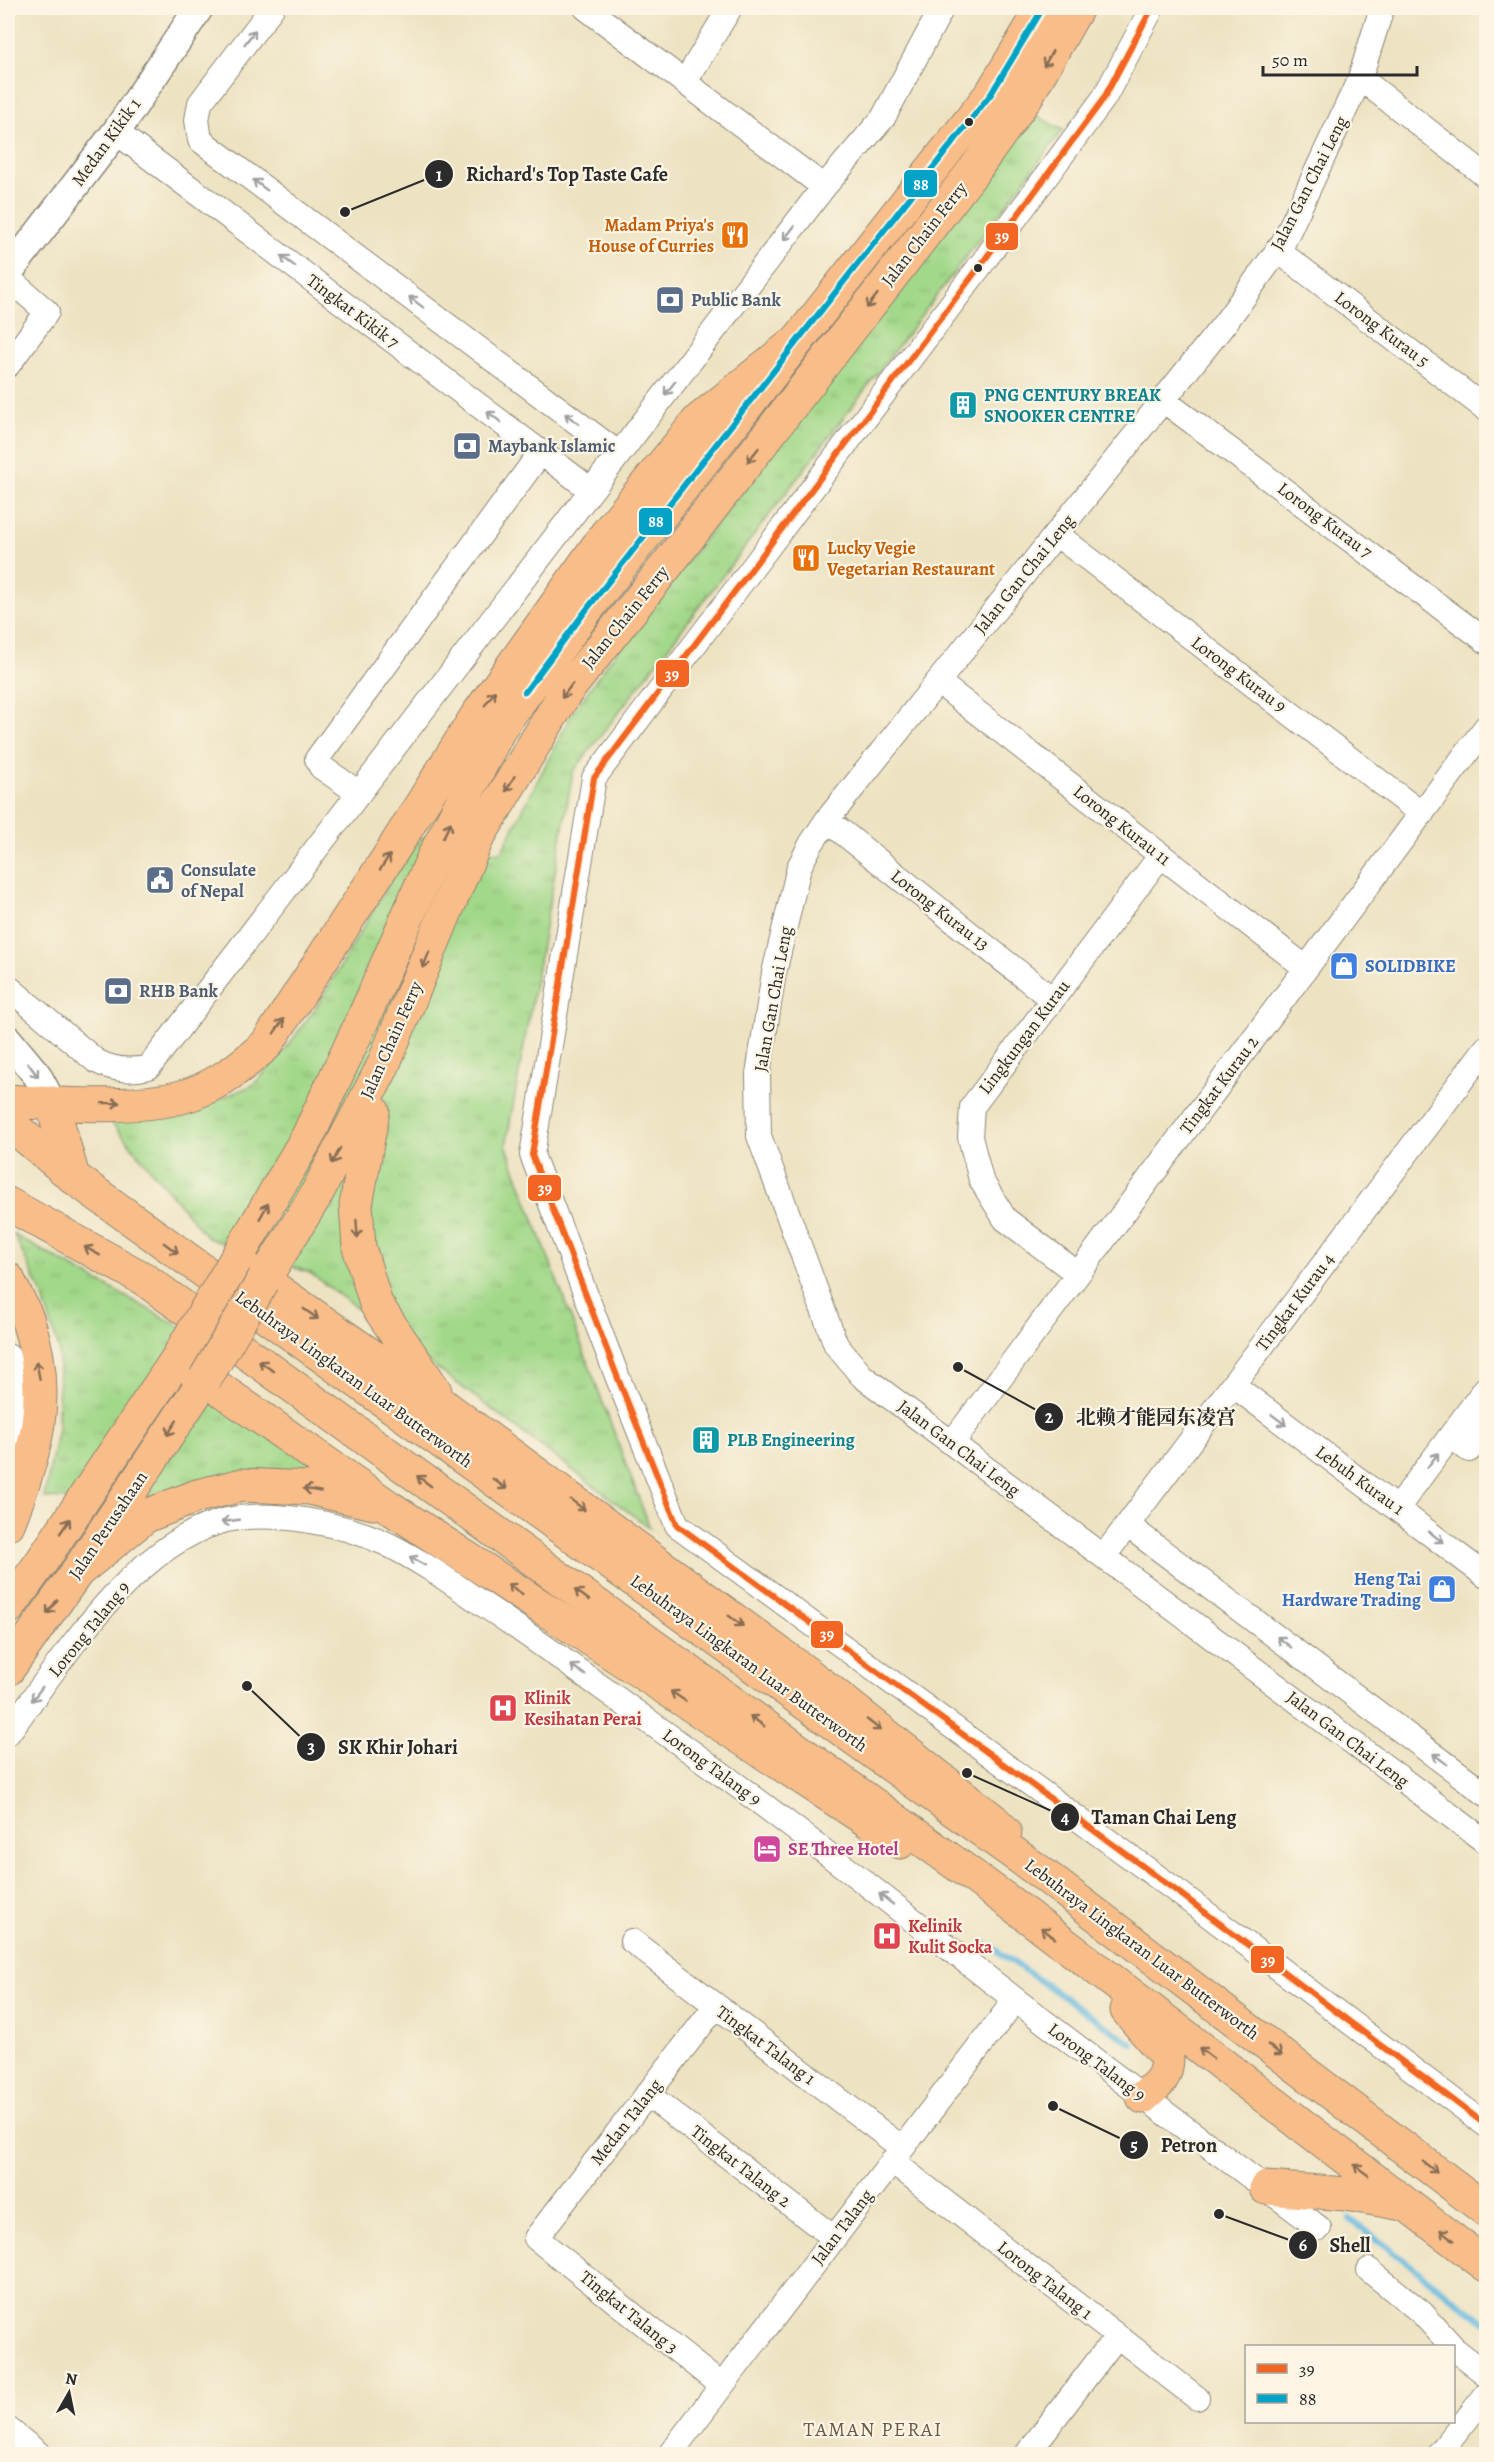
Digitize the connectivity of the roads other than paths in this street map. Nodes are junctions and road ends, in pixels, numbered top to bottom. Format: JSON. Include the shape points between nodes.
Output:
{"nodes":[{"id":1,"x":199,"y":8,"type":"edge"},
{"id":2,"x":272,"y":8,"type":"edge"},
{"id":3,"x":585,"y":8,"type":"edge"},
{"id":4,"x":730,"y":8,"type":"edge"},
{"id":5,"x":942,"y":8,"type":"edge"},
{"id":6,"x":1043,"y":8,"type":"edge"},
{"id":7,"x":1077,"y":8,"type":"edge"},
{"id":8,"x":1152,"y":8,"type":"edge"},
{"id":9,"x":1382,"y":8,"type":"edge"},
{"id":10,"x":1360,"y":78,"type":"junction"},
{"id":11,"x":685,"y":82,"type":"junction"},
{"id":12,"x":116,"y":132,"type":"junction"},
{"id":13,"x":1486,"y":176,"type":"edge"},
{"id":14,"x":824,"y":187,"type":"junction"},
{"id":15,"x":1277,"y":250,"type":"junction"},
{"id":16,"x":8,"y":273,"type":"edge"},
{"id":17,"x":8,"y":278,"type":"edge"},
{"id":18,"x":798,"y":340,"type":"junction"},
{"id":19,"x":8,"y":365,"type":"edge"},
{"id":20,"x":1163,"y":400,"type":"junction"},
{"id":21,"x":1486,"y":409,"type":"edge"},
{"id":22,"x":541,"y":452,"type":"junction"},
{"id":23,"x":619,"y":454,"type":"junction"},
{"id":24,"x":591,"y":490,"type":"junction"},
{"id":25,"x":1056,"y":534,"type":"junction"},
{"id":26,"x":1486,"y":641,"type":"edge"},
{"id":27,"x":938,"y":682,"type":"junction"},
{"id":28,"x":1486,"y":727,"type":"edge"},
{"id":29,"x":359,"y":793,"type":"junction"},
{"id":30,"x":1422,"y":814,"type":"junction"},
{"id":31,"x":827,"y":820,"type":"junction"},
{"id":32,"x":1161,"y":855,"type":"junction"},
{"id":33,"x":1306,"y":968,"type":"junction"},
{"id":34,"x":8,"y":987,"type":"edge"},
{"id":35,"x":1052,"y":999,"type":"junction"},
{"id":36,"x":8,"y":1040,"type":"edge"},
{"id":37,"x":1486,"y":1047,"type":"edge"},
{"id":38,"x":382,"y":1068,"type":"junction"},
{"id":39,"x":8,"y":1101,"type":"edge"},
{"id":40,"x":52,"y":1103,"type":"junction"},
{"id":41,"x":8,"y":1122,"type":"edge"},
{"id":42,"x":72,"y":1177,"type":"junction"},
{"id":43,"x":8,"y":1204,"type":"edge"},
{"id":44,"x":235,"y":1261,"type":"junction"},
{"id":45,"x":1078,"y":1274,"type":"junction"},
{"id":46,"x":8,"y":1280,"type":"edge"},
{"id":47,"x":263,"y":1281,"type":"junction"},
{"id":48,"x":8,"y":1356,"type":"edge"},
{"id":49,"x":177,"y":1359,"type":"junction"},
{"id":50,"x":205,"y":1379,"type":"junction"},
{"id":51,"x":1233,"y":1385,"type":"junction"},
{"id":52,"x":1486,"y":1388,"type":"edge"},
{"id":53,"x":447,"y":1408,"type":"junction"},
{"id":54,"x":1486,"y":1426,"type":"edge"},
{"id":55,"x":1451,"y":1436,"type":"junction"},
{"id":56,"x":952,"y":1443,"type":"junction"},
{"id":57,"x":26,"y":1468,"type":"junction"},
{"id":58,"x":389,"y":1507,"type":"junction"},
{"id":59,"x":1398,"y":1507,"type":"junction"},
{"id":60,"x":8,"y":1524,"type":"edge"},
{"id":61,"x":1127,"y":1525,"type":"junction"},
{"id":62,"x":1104,"y":1556,"type":"junction"},
{"id":63,"x":77,"y":1572,"type":"junction"},
{"id":64,"x":1486,"y":1576,"type":"edge"},
{"id":65,"x":8,"y":1608,"type":"edge"},
{"id":66,"x":8,"y":1669,"type":"edge"},
{"id":67,"x":8,"y":1733,"type":"edge"},
{"id":68,"x":1486,"y":1794,"type":"edge"},
{"id":69,"x":1486,"y":1842,"type":"edge"},
{"id":70,"x":1044,"y":1875,"type":"junction"},
{"id":71,"x":1009,"y":1902,"type":"junction"},
{"id":72,"x":632,"y":1941,"type":"dead end"},
{"id":73,"x":1087,"y":1963,"type":"junction"},
{"id":74,"x":1015,"y":2000,"type":"junction"},
{"id":75,"x":715,"y":2007,"type":"junction"},
{"id":76,"x":647,"y":2094,"type":"junction"},
{"id":77,"x":1143,"y":2097,"type":"junction"},
{"id":78,"x":1486,"y":2125,"type":"edge"},
{"id":79,"x":897,"y":2155,"type":"junction"},
{"id":80,"x":1266,"y":2188,"type":"junction"},
{"id":81,"x":1408,"y":2205,"type":"junction"},
{"id":82,"x":1486,"y":2210,"type":"edge"},
{"id":83,"x":1319,"y":2228,"type":"dead end"},
{"id":84,"x":536,"y":2238,"type":"joint"},
{"id":85,"x":834,"y":2238,"type":"junction"},
{"id":86,"x":1486,"y":2265,"type":"edge"},
{"id":87,"x":1369,"y":2270,"type":"dead end"},
{"id":88,"x":1117,"y":2336,"type":"junction"},
{"id":89,"x":1450,"y":2345,"type":"edge"},
{"id":90,"x":1455,"y":2351,"type":"edge"},
{"id":91,"x":1486,"y":2374,"type":"edge"},
{"id":92,"x":722,"y":2386,"type":"junction"},
{"id":93,"x":1486,"y":2395,"type":"edge"},
{"id":94,"x":1197,"y":2398,"type":"dead end"},
{"id":95,"x":8,"y":2429,"type":"edge"},
{"id":96,"x":39,"y":2454,"type":"edge"},
{"id":97,"x":670,"y":2454,"type":"edge"},
{"id":98,"x":1027,"y":2454,"type":"edge"},
{"id":99,"x":1439,"y":2454,"type":"edge"}],
"edges":[{"from":1,"to":12,"type":"street","name":"Medan Kikik 1"},
{"from":23,"to":2,"type":"street","one_way":true,"via":[[200,140],[200,103]]},
{"from":3,"to":11,"type":"street"},
{"from":4,"to":11,"type":"street"},
{"from":5,"to":14,"type":"street","via":[[883,118]]},
{"from":6,"to":18,"type":"main road","name":"Jalan Chain Ferry","via":[[991,94]]},
{"from":7,"to":38,"type":"main road","name":"Jalan Chain Ferry","one_way":true,"via":[[1025,99],[975,168],[565,693],[477,839]]},
{"from":8,"to":78,"type":"street","via":[[1104,98],[594,778],[532,1155],[677,1525],[1191,1902]]},
{"from":9,"to":10,"type":"street","name":"Jalan Gan Chai Leng"},
{"from":10,"to":13,"type":"street"},
{"from":10,"to":15,"type":"street","name":"Jalan Gan Chai Leng","via":[[1321,166]]},
{"from":11,"to":14,"type":"street"},
{"from":12,"to":16,"type":"street","name":"Medan Kikik 1"},
{"from":22,"to":12,"type":"street","name":"Tingkat Kikik 7","one_way":true},
{"from":14,"to":23,"type":"street","one_way":true},
{"from":15,"to":20,"type":"street","name":"Jalan Gan Chai Leng"},
{"from":15,"to":21,"type":"street","name":"Lorong Kurau 5"},
{"from":17,"to":19,"type":"street","via":[[48,312]]},
{"from":40,"to":18,"type":"main road","one_way":true,"via":[[172,1099],[194,1093],[240,1068],[266,1045],[476,717],[607,532],[699,420]]},
{"from":44,"to":18,"type":"main road","name":"Jalan Chain Ferry","one_way":true,"via":[[308,1136],[433,858],[501,726],[586,609]]},
{"from":20,"to":25,"type":"street","name":"Jalan Gan Chai Leng"},
{"from":20,"to":26,"type":"street","name":"Lorong Kurau 7"},
{"from":22,"to":24,"type":"street","name":"Tingkat Kikik 7"},
{"from":22,"to":29,"type":"street","via":[[317,759],[321,767]]},
{"from":23,"to":24,"type":"street"},
{"from":24,"to":29,"type":"street"},
{"from":25,"to":27,"type":"street","name":"Jalan Gan Chai Leng"},
{"from":25,"to":30,"type":"street","name":"Lorong Kurau 9"},
{"from":27,"to":31,"type":"street","name":"Jalan Gan Chai Leng"},
{"from":27,"to":32,"type":"street","name":"Lorong Kurau 11"},
{"from":28,"to":30,"type":"street","name":"Tingkat Kurau 2"},
{"from":29,"to":34,"type":"street","via":[[149,1067],[111,1069],[96,1061]]},
{"from":30,"to":33,"type":"street","name":"Tingkat Kurau 2"},
{"from":31,"to":35,"type":"street","name":"Lorong Kurau 13"},
{"from":31,"to":56,"type":"street","name":"Jalan Gan Chai Leng","via":[[800,867],[774,973],[758,1074],[759,1136],[836,1345],[862,1376]]},
{"from":32,"to":33,"type":"street","name":"Lorong Kurau 11"},
{"from":32,"to":35,"type":"street","name":"Lingkungan Kurau"},
{"from":33,"to":45,"type":"street","name":"Tingkat Kurau 2"},
{"from":35,"to":45,"type":"street","name":"Lingkungan Kurau","via":[[972,1107],[970,1137],[981,1180],[1005,1219]]},
{"from":36,"to":40,"type":"street","one_way":true,"via":[[37,1075]]},
{"from":37,"to":51,"type":"street","name":"Tingkat Kurau 4"},
{"from":38,"to":47,"type":"main road","name":"Jalan Chain Ferry","one_way":true,"via":[[316,1195]]},
{"from":38,"to":53,"type":"main road","one_way":true,"via":[[356,1205],[359,1247],[376,1304]]},
{"from":39,"to":40,"type":"main road"},
{"from":40,"to":42,"type":"main road"},
{"from":41,"to":42,"type":"main road","name":"Lebuhraya Lingkaran Luar Butterworth"},
{"from":42,"to":70,"type":"main road","name":"Lebuhraya Lingkaran Luar Butterworth","one_way":true},
{"from":71,"to":43,"type":"main road","one_way":true,"via":[[144,1279]]},
{"from":44,"to":47,"type":"main road"},
{"from":44,"to":49,"type":"main road","name":"Jalan Chain Ferry","bridge":true},
{"from":45,"to":56,"type":"street","name":"Tingkat Kurau 2"},
{"from":57,"to":46,"type":"main road","one_way":true,"via":[[39,1428],[42,1391],[28,1321]]},
{"from":47,"to":50,"type":"main road","name":"Jalan Chain Ferry","bridge":true},
{"from":47,"to":53,"type":"main road","one_way":true},
{"from":48,"to":57,"type":"street","via":[[20,1402]]},
{"from":49,"to":50,"type":"main road"},
{"from":65,"to":49,"type":"main road","name":"Jalan Perusahaan","one_way":true},
{"from":50,"to":58,"type":"main road"},
{"from":50,"to":63,"type":"main road","name":"Jalan Perusahaan","one_way":true},
{"from":51,"to":59,"type":"street","name":"Lebuh Kurau 1","one_way":true},
{"from":51,"to":61,"type":"street","name":"Tingkat Kurau 4"},
{"from":52,"to":55,"type":"street"},
{"from":53,"to":70,"type":"main road","one_way":true,"via":[[828,1689],[993,1820]]},
{"from":54,"to":55,"type":"street","via":[[1469,1450]]},
{"from":59,"to":55,"type":"street","one_way":true},
{"from":56,"to":62,"type":"street","name":"Jalan Gan Chai Leng"},
{"from":57,"to":60,"type":"main road"},
{"from":58,"to":63,"type":"main road","one_way":true,"via":[[309,1488],[243,1485],[197,1496],[146,1516]]},
{"from":71,"to":58,"type":"main road","one_way":true,"via":[[952,1876]]},
{"from":59,"to":64,"type":"street","name":"Lebuh Kurau 1","one_way":true},
{"from":61,"to":62,"type":"street","name":"Tingkat Kurau 4"},
{"from":68,"to":61,"type":"street","one_way":true},
{"from":62,"to":69,"type":"street","name":"Jalan Gan Chai Leng"},
{"from":63,"to":66,"type":"main road","name":"Jalan Perusahaan","one_way":true},
{"from":74,"to":67,"type":"street","name":"Lorong Talang 9","one_way":true,"via":[[744,1789],[515,1625],[383,1542],[331,1526],[271,1515],[219,1522],[177,1542],[139,1569],[83,1630]]},
{"from":70,"to":82,"type":"main road","name":"Lebuhraya Lingkaran Luar Butterworth","one_way":true},
{"from":73,"to":71,"type":"main road","one_way":true},
{"from":72,"to":75,"type":"street","name":"Tingkat Talang 1"},
{"from":73,"to":77,"type":"main road","via":[[1167,2057],[1167,2070],[1161,2082]]},
{"from":81,"to":73,"type":"main road","one_way":true},
{"from":74,"to":77,"type":"street","name":"Lorong Talang 9"},
{"from":74,"to":79,"type":"street","name":"Jalan Talang"},
{"from":75,"to":76,"type":"street","name":"Medan Talang"},
{"from":75,"to":79,"type":"street","name":"Tingkat Talang 1"},
{"from":76,"to":84,"type":"street","name":"Medan Talang"},
{"from":76,"to":85,"type":"street","name":"Tingkat Talang 2"},
{"from":77,"to":80,"type":"street","name":"Lorong Talang 9"},
{"from":79,"to":85,"type":"street","name":"Jalan Talang"},
{"from":79,"to":88,"type":"street","name":"Lorong Talang 1"},
{"from":80,"to":81,"type":"main road","via":[[1346,2194]]},
{"from":80,"to":83,"type":"street","name":"Lorong Talang 9"},
{"from":86,"to":81,"type":"main road","one_way":true},
{"from":84,"to":92,"type":"street","name":"Tingkat Talang 3"},
{"from":85,"to":92,"type":"street","name":"Jalan Talang"},
{"from":87,"to":89,"type":"street","via":[[1422,2313]]},
{"from":88,"to":94,"type":"street","name":"Lorong Talang 1"},
{"from":88,"to":98,"type":"street"},
{"from":90,"to":91,"type":"street"},
{"from":92,"to":97,"type":"street","name":"Jalan Talang"},
{"from":93,"to":99,"type":"street"},
{"from":95,"to":96,"type":"street"}]}
